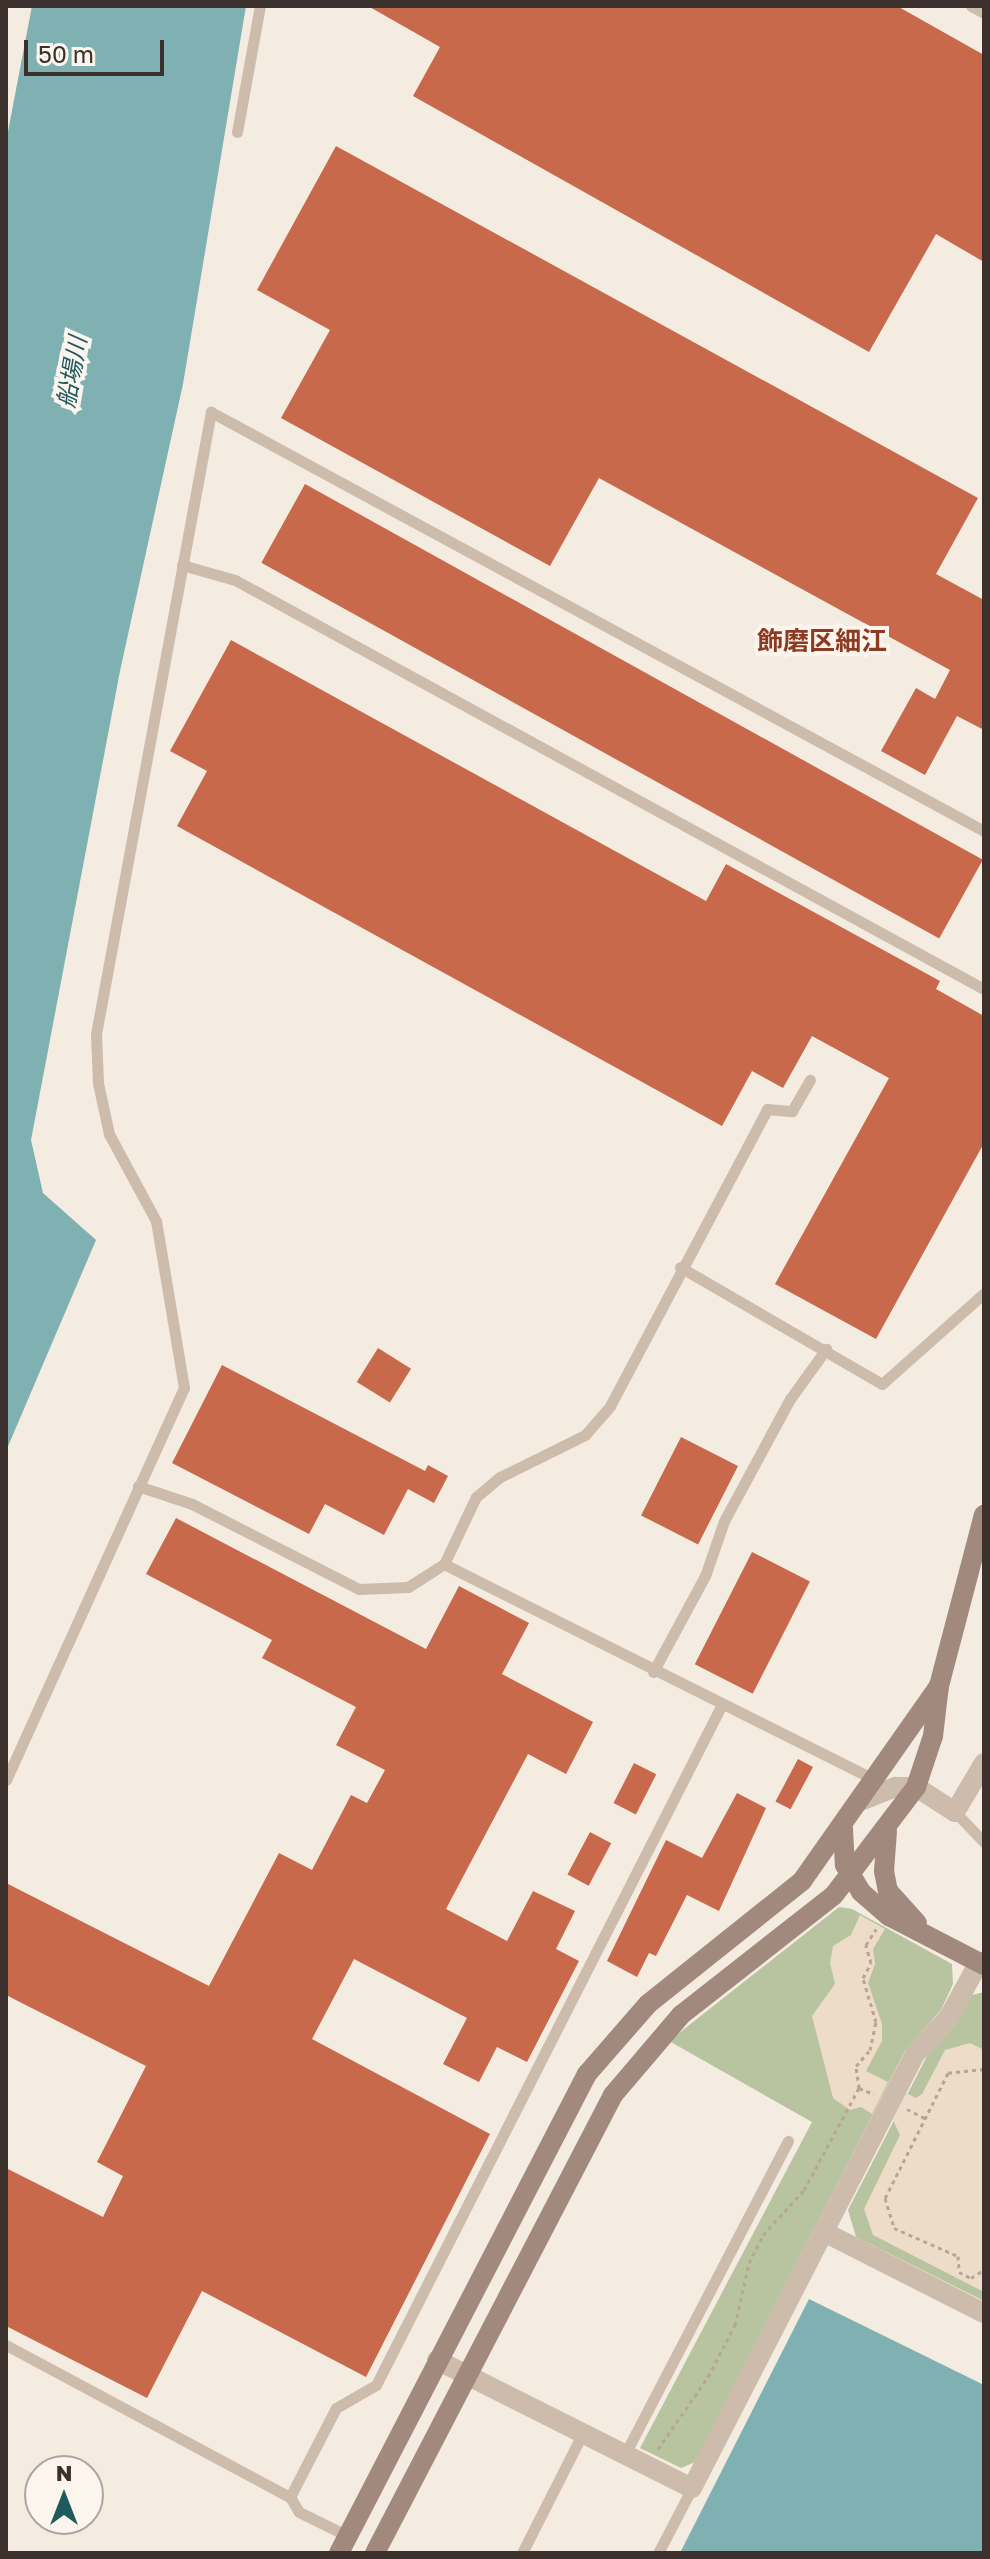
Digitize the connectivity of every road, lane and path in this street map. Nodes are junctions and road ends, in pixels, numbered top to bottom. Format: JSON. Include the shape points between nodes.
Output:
{"nodes":[{"id":1,"x":260,"y":6,"type":"edge"},
{"id":2,"x":971,"y":6,"type":"edge"},
{"id":3,"x":984,"y":13,"type":"edge"},
{"id":4,"x":237,"y":132,"type":"dead end"},
{"id":5,"x":182,"y":565,"type":"junction"},
{"id":6,"x":984,"y":831,"type":"edge"},
{"id":7,"x":984,"y":989,"type":"edge"},
{"id":8,"x":810,"y":1080,"type":"dead end"},
{"id":9,"x":680,"y":1267,"type":"junction"},
{"id":10,"x":984,"y":1293,"type":"edge"},
{"id":11,"x":826,"y":1349,"type":"junction"},
{"id":12,"x":138,"y":1486,"type":"junction"},
{"id":13,"x":984,"y":1515,"type":"edge"},
{"id":14,"x":444,"y":1564,"type":"junction"},
{"id":15,"x":653,"y":1672,"type":"junction"},
{"id":16,"x":939,"y":1686,"type":"junction"},
{"id":17,"x":721,"y":1706,"type":"junction"},
{"id":18,"x":984,"y":1763,"type":"edge"},
{"id":19,"x":6,"y":1780,"type":"edge"},
{"id":20,"x":876,"y":1780,"type":"junction"},
{"id":21,"x":916,"y":1787,"type":"junction"},
{"id":22,"x":863,"y":1800,"type":"junction"},
{"id":23,"x":955,"y":1812,"type":"junction"},
{"id":24,"x":843,"y":1829,"type":"junction"},
{"id":25,"x":887,"y":1831,"type":"junction"},
{"id":26,"x":984,"y":1842,"type":"edge"},
{"id":27,"x":850,"y":1878,"type":"junction"},
{"id":28,"x":802,"y":1881,"type":"junction"},
{"id":29,"x":888,"y":1891,"type":"junction"},
{"id":30,"x":878,"y":1926,"type":"dead end"},
{"id":31,"x":923,"y":1930,"type":"junction"},
{"id":32,"x":982,"y":1964,"type":"edge"},
{"id":33,"x":984,"y":2069,"type":"edge"},
{"id":34,"x":788,"y":2141,"type":"dead end"},
{"id":35,"x":826,"y":2233,"type":"junction"},
{"id":36,"x":984,"y":2270,"type":"edge"},
{"id":37,"x":984,"y":2313,"type":"edge"},
{"id":38,"x":6,"y":2345,"type":"edge"},
{"id":39,"x":437,"y":2360,"type":"junction"},
{"id":40,"x":466,"y":2375,"type":"junction"},
{"id":41,"x":583,"y":2433,"type":"junction"},
{"id":42,"x":625,"y":2454,"type":"junction"},
{"id":43,"x":648,"y":2466,"type":"junction"},
{"id":44,"x":692,"y":2488,"type":"junction"},
{"id":45,"x":290,"y":2497,"type":"junction"},
{"id":46,"x":343,"y":2544,"type":"edge"},
{"id":47,"x":375,"y":2553,"type":"edge"},
{"id":48,"x":522,"y":2553,"type":"edge"},
{"id":49,"x":658,"y":2553,"type":"edge"}],
"edges":[{"from":1,"to":4,"type":"lane"},
{"from":2,"to":3,"type":"lane"},
{"from":5,"to":6,"type":"lane","via":[[211,412]]},
{"from":5,"to":7,"type":"lane","via":[[235,580]]},
{"from":5,"to":12,"type":"lane","via":[[96,1034],[98,1083],[109,1134],[156,1221],[184,1388]]},
{"from":8,"to":9,"type":"lane","via":[[792,1111],[767,1109]]},
{"from":9,"to":11,"type":"lane"},
{"from":9,"to":14,"type":"lane","via":[[610,1406],[585,1435],[500,1477],[476,1497]]},
{"from":10,"to":11,"type":"lane","via":[[882,1384]]},
{"from":11,"to":15,"type":"lane","via":[[790,1399],[731,1508],[705,1576]]},
{"from":12,"to":14,"type":"lane","via":[[192,1504],[359,1589],[408,1587]]},
{"from":12,"to":19,"type":"lane"},
{"from":13,"to":16,"type":"street"},
{"from":14,"to":15,"type":"lane"},
{"from":15,"to":17,"type":"lane"},
{"from":16,"to":20,"type":"street"},
{"from":16,"to":21,"type":"street","via":[[933,1736]]},
{"from":17,"to":20,"type":"lane"},
{"from":17,"to":45,"type":"lane","via":[[376,2385],[336,2408]]},
{"from":18,"to":23,"type":"street"},
{"from":20,"to":22,"type":"street"},
{"from":21,"to":22,"type":"street","via":[[896,1787]]},
{"from":21,"to":23,"type":"street"},
{"from":21,"to":25,"type":"street"},
{"from":22,"to":24,"type":"street"},
{"from":23,"to":26,"type":"lane"},
{"from":24,"to":27,"type":"street"},
{"from":24,"to":28,"type":"street"},
{"from":25,"to":27,"type":"street"},
{"from":25,"to":29,"type":"street"},
{"from":27,"to":28,"type":"street","via":[[828,1875]]},
{"from":27,"to":29,"type":"street"},
{"from":27,"to":31,"type":"street","via":[[889,1916]]},
{"from":27,"to":40,"type":"street","via":[[681,2015],[637,2062],[593,2130]]},
{"from":28,"to":39,"type":"street","via":[[677,1979],[607,2047],[565,2109]]},
{"from":29,"to":31,"type":"street"},
{"from":30,"to":43,"type":"path","via":[[866,1945],[871,1963],[863,1978],[876,2022],[870,2050],[856,2066],[859,2088],[804,2190],[763,2235],[749,2263],[735,2325],[708,2377],[686,2402]]},
{"from":31,"to":32,"type":"street"},
{"from":32,"to":35,"type":"street","via":[[949,2017],[915,2054]]},
{"from":33,"to":36,"type":"path","via":[[948,2073],[885,2198],[894,2228],[958,2256],[959,2272],[971,2278]]},
{"from":34,"to":42,"type":"lane"},
{"from":35,"to":37,"type":"street"},
{"from":35,"to":44,"type":"street"},
{"from":38,"to":45,"type":"lane"},
{"from":39,"to":40,"type":"street"},
{"from":39,"to":46,"type":"street"},
{"from":40,"to":41,"type":"street"},
{"from":40,"to":47,"type":"street"},
{"from":41,"to":42,"type":"street"},
{"from":41,"to":48,"type":"lane"},
{"from":42,"to":43,"type":"street"},
{"from":43,"to":44,"type":"street"},
{"from":44,"to":49,"type":"lane"},
{"from":45,"to":46,"type":"lane","via":[[299,2512]]}]}
